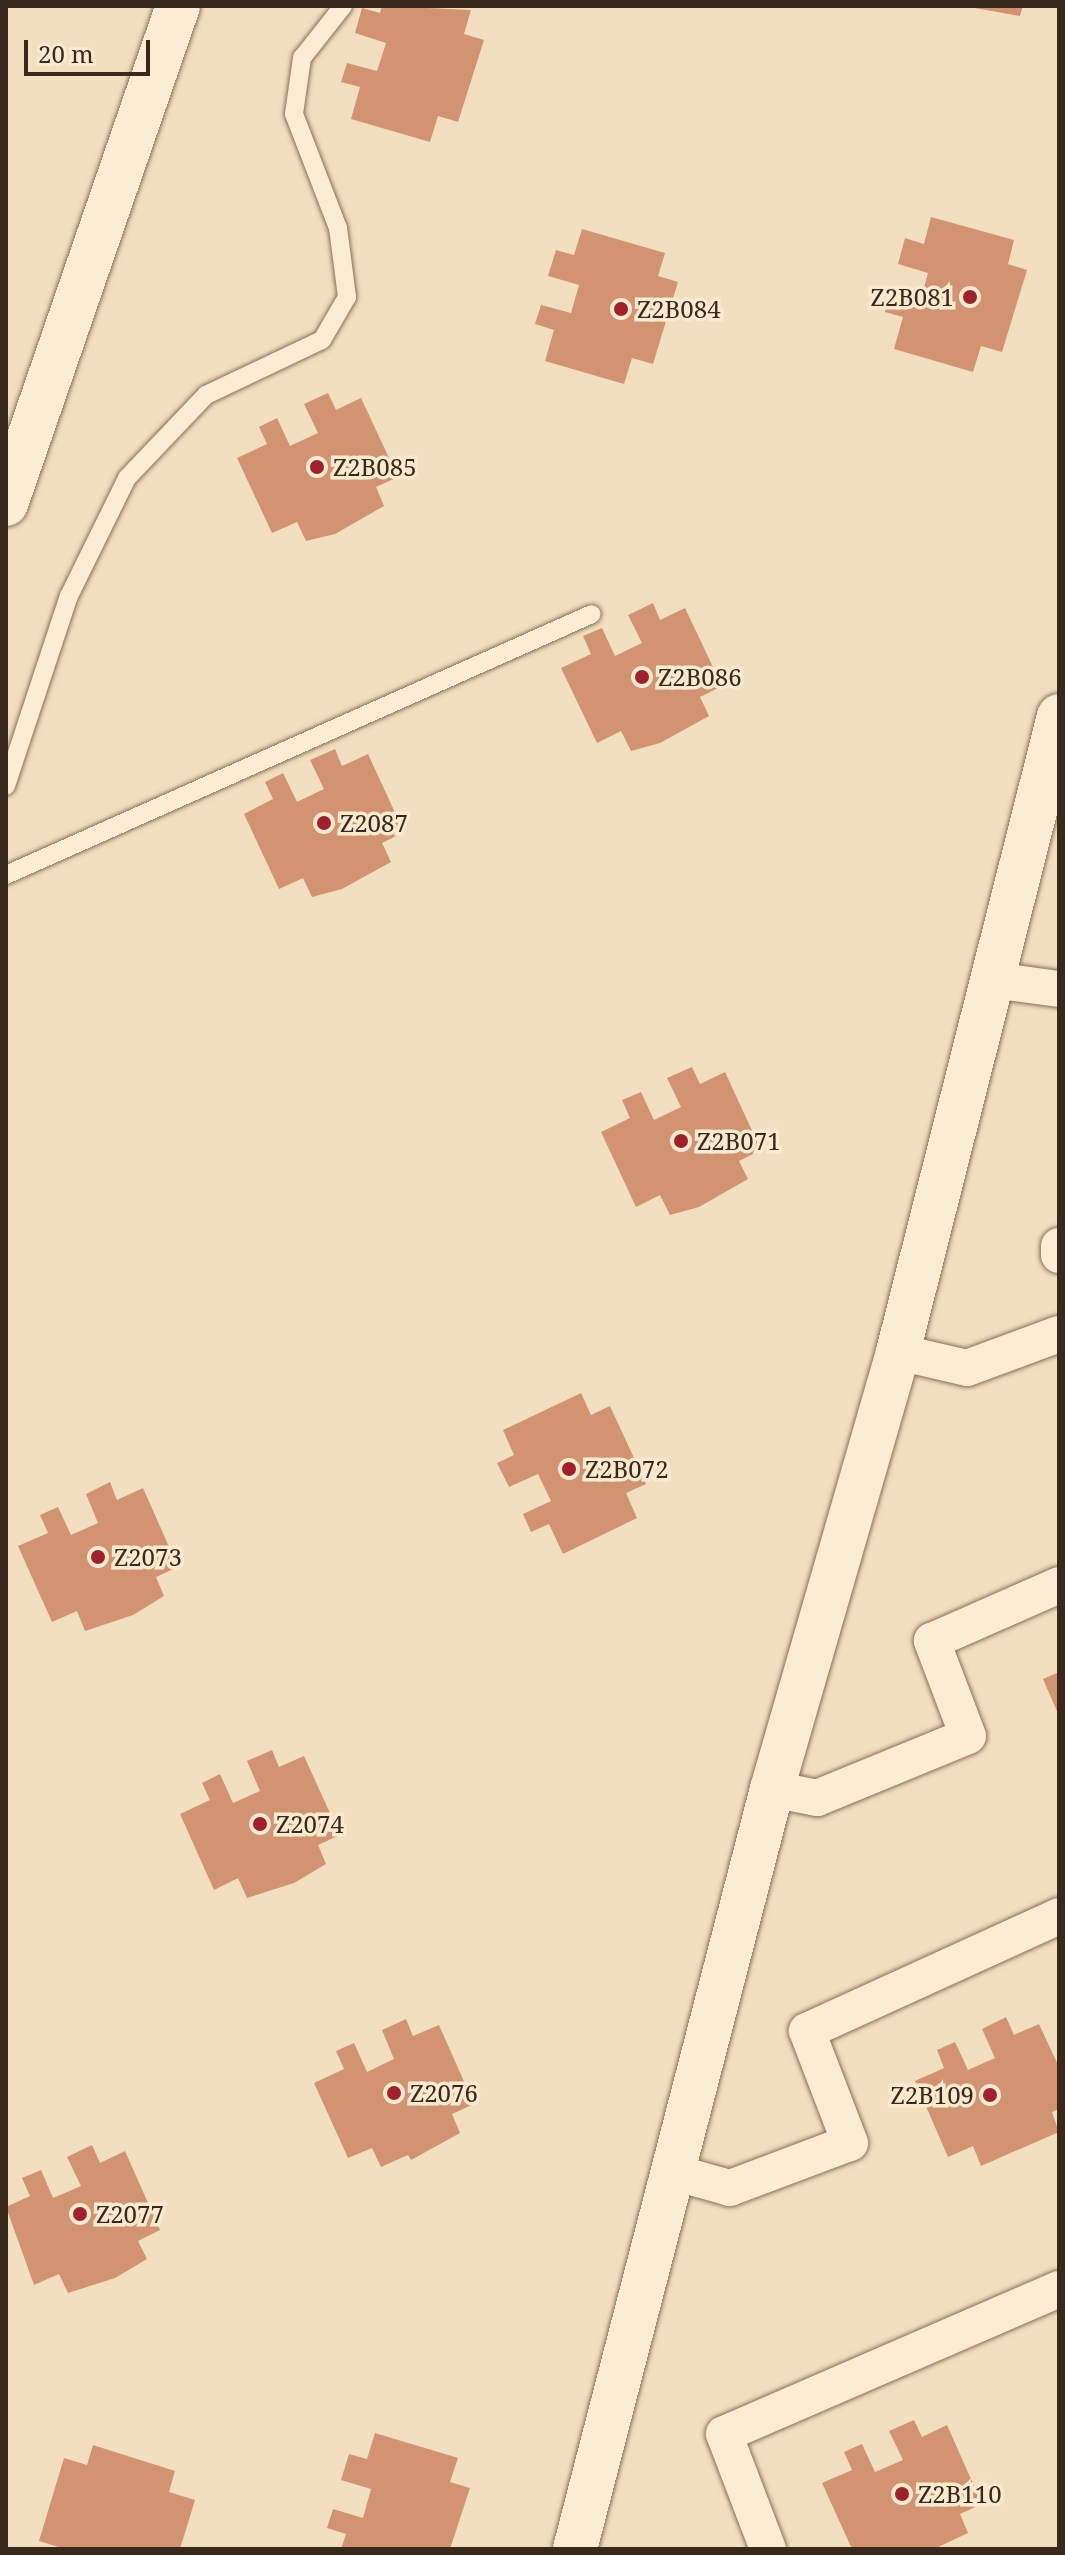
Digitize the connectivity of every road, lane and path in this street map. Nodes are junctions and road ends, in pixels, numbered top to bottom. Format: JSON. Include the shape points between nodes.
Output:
{"nodes":[{"id":1,"x":178,"y":6,"type":"edge"},
{"id":2,"x":343,"y":6,"type":"edge"},
{"id":3,"x":6,"y":504,"type":"edge"},
{"id":4,"x":592,"y":614,"type":"dead end"},
{"id":5,"x":1059,"y":716,"type":"edge"},
{"id":6,"x":6,"y":786,"type":"edge"},
{"id":7,"x":6,"y":875,"type":"edge"},
{"id":8,"x":993,"y":980,"type":"junction"},
{"id":9,"x":1059,"y":989,"type":"edge"},
{"id":10,"x":1059,"y":1246,"type":"edge"},
{"id":11,"x":1059,"y":1255,"type":"edge"},
{"id":12,"x":1059,"y":1334,"type":"edge"},
{"id":13,"x":898,"y":1352,"type":"junction"},
{"id":14,"x":1059,"y":1585,"type":"edge"},
{"id":15,"x":772,"y":1789,"type":"junction"},
{"id":16,"x":1059,"y":1916,"type":"edge"},
{"id":17,"x":673,"y":2172,"type":"junction"},
{"id":18,"x":1059,"y":2289,"type":"edge"},
{"id":19,"x":575,"y":2549,"type":"edge"},
{"id":20,"x":768,"y":2549,"type":"edge"}],
"edges":[{"from":1,"to":3,"type":"street"},
{"from":2,"to":6,"type":"lane","via":[[302,58],[294,114],[338,228],[347,297],[322,340],[206,395],[127,478],[69,596]]},
{"from":4,"to":7,"type":"lane"},
{"from":5,"to":8,"type":"street"},
{"from":8,"to":9,"type":"street"},
{"from":8,"to":13,"type":"street"},
{"from":10,"to":11,"type":"street"},
{"from":12,"to":13,"type":"street","via":[[967,1368]]},
{"from":13,"to":15,"type":"street"},
{"from":14,"to":15,"type":"street","via":[[932,1641],[968,1736],[817,1798]]},
{"from":15,"to":17,"type":"street"},
{"from":16,"to":17,"type":"street","via":[[807,2031],[850,2143],[730,2188]]},
{"from":17,"to":19,"type":"street"},
{"from":18,"to":20,"type":"street","via":[[724,2434]]}]}
